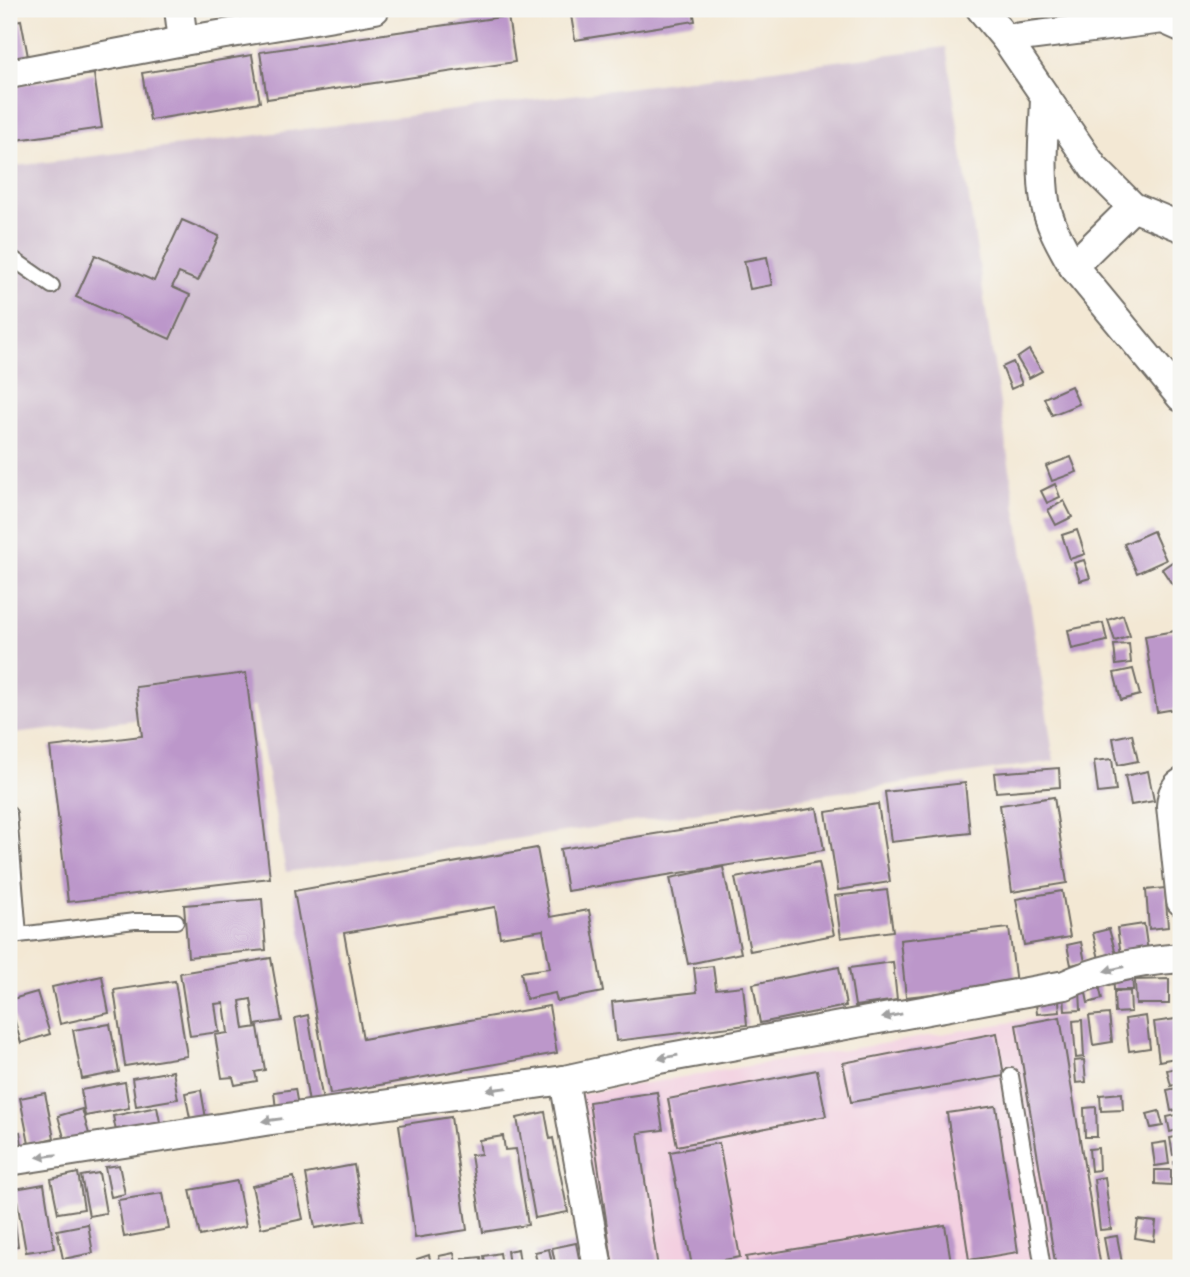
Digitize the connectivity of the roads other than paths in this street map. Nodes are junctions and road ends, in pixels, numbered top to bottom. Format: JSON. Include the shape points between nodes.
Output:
{"nodes":[{"id":1,"x":178,"y":9,"type":"edge"},
{"id":2,"x":375,"y":9,"type":"edge"},
{"id":3,"x":982,"y":9,"type":"edge"},
{"id":4,"x":1181,"y":27,"type":"edge"},
{"id":5,"x":1006,"y":39,"type":"junction"},
{"id":6,"x":183,"y":41,"type":"junction"},
{"id":7,"x":9,"y":74,"type":"edge"},
{"id":8,"x":1045,"y":98,"type":"junction"},
{"id":9,"x":1133,"y":207,"type":"junction"},
{"id":10,"x":1181,"y":227,"type":"edge"},
{"id":11,"x":9,"y":256,"type":"edge"},
{"id":12,"x":1073,"y":266,"type":"junction"},
{"id":13,"x":52,"y":286,"type":"dead end"},
{"id":14,"x":1181,"y":397,"type":"edge"},
{"id":15,"x":1181,"y":783,"type":"edge"},
{"id":16,"x":9,"y":814,"type":"edge"},
{"id":17,"x":1181,"y":901,"type":"edge"},
{"id":18,"x":176,"y":921,"type":"dead end"},
{"id":19,"x":14,"y":936,"type":"edge"},
{"id":20,"x":1181,"y":958,"type":"edge"},
{"id":21,"x":1011,"y":1076,"type":"dead end"},
{"id":22,"x":565,"y":1080,"type":"junction"},
{"id":23,"x":9,"y":1161,"type":"edge"},
{"id":24,"x":598,"y":1268,"type":"edge"},
{"id":25,"x":1043,"y":1268,"type":"edge"}],
"edges":[{"from":1,"to":6,"type":"street"},
{"from":2,"to":6,"type":"street"},
{"from":3,"to":5,"type":"street"},
{"from":4,"to":5,"type":"street","via":[[1163,19]]},
{"from":5,"to":8,"type":"street"},
{"from":6,"to":7,"type":"street"},
{"from":8,"to":9,"type":"street","via":[[1094,168]]},
{"from":8,"to":12,"type":"street","via":[[1045,203]]},
{"from":9,"to":10,"type":"street"},
{"from":9,"to":12,"type":"street"},
{"from":11,"to":13,"type":"lane"},
{"from":12,"to":14,"type":"street"},
{"from":15,"to":17,"type":"street","via":[[1171,806]]},
{"from":16,"to":19,"type":"lane"},
{"from":18,"to":19,"type":"lane","via":[[135,921]]},
{"from":20,"to":22,"type":"street","one_way":true,"via":[[1108,970],[1065,985]]},
{"from":21,"to":25,"type":"lane"},
{"from":22,"to":23,"type":"street","one_way":true},
{"from":22,"to":24,"type":"street"}]}
